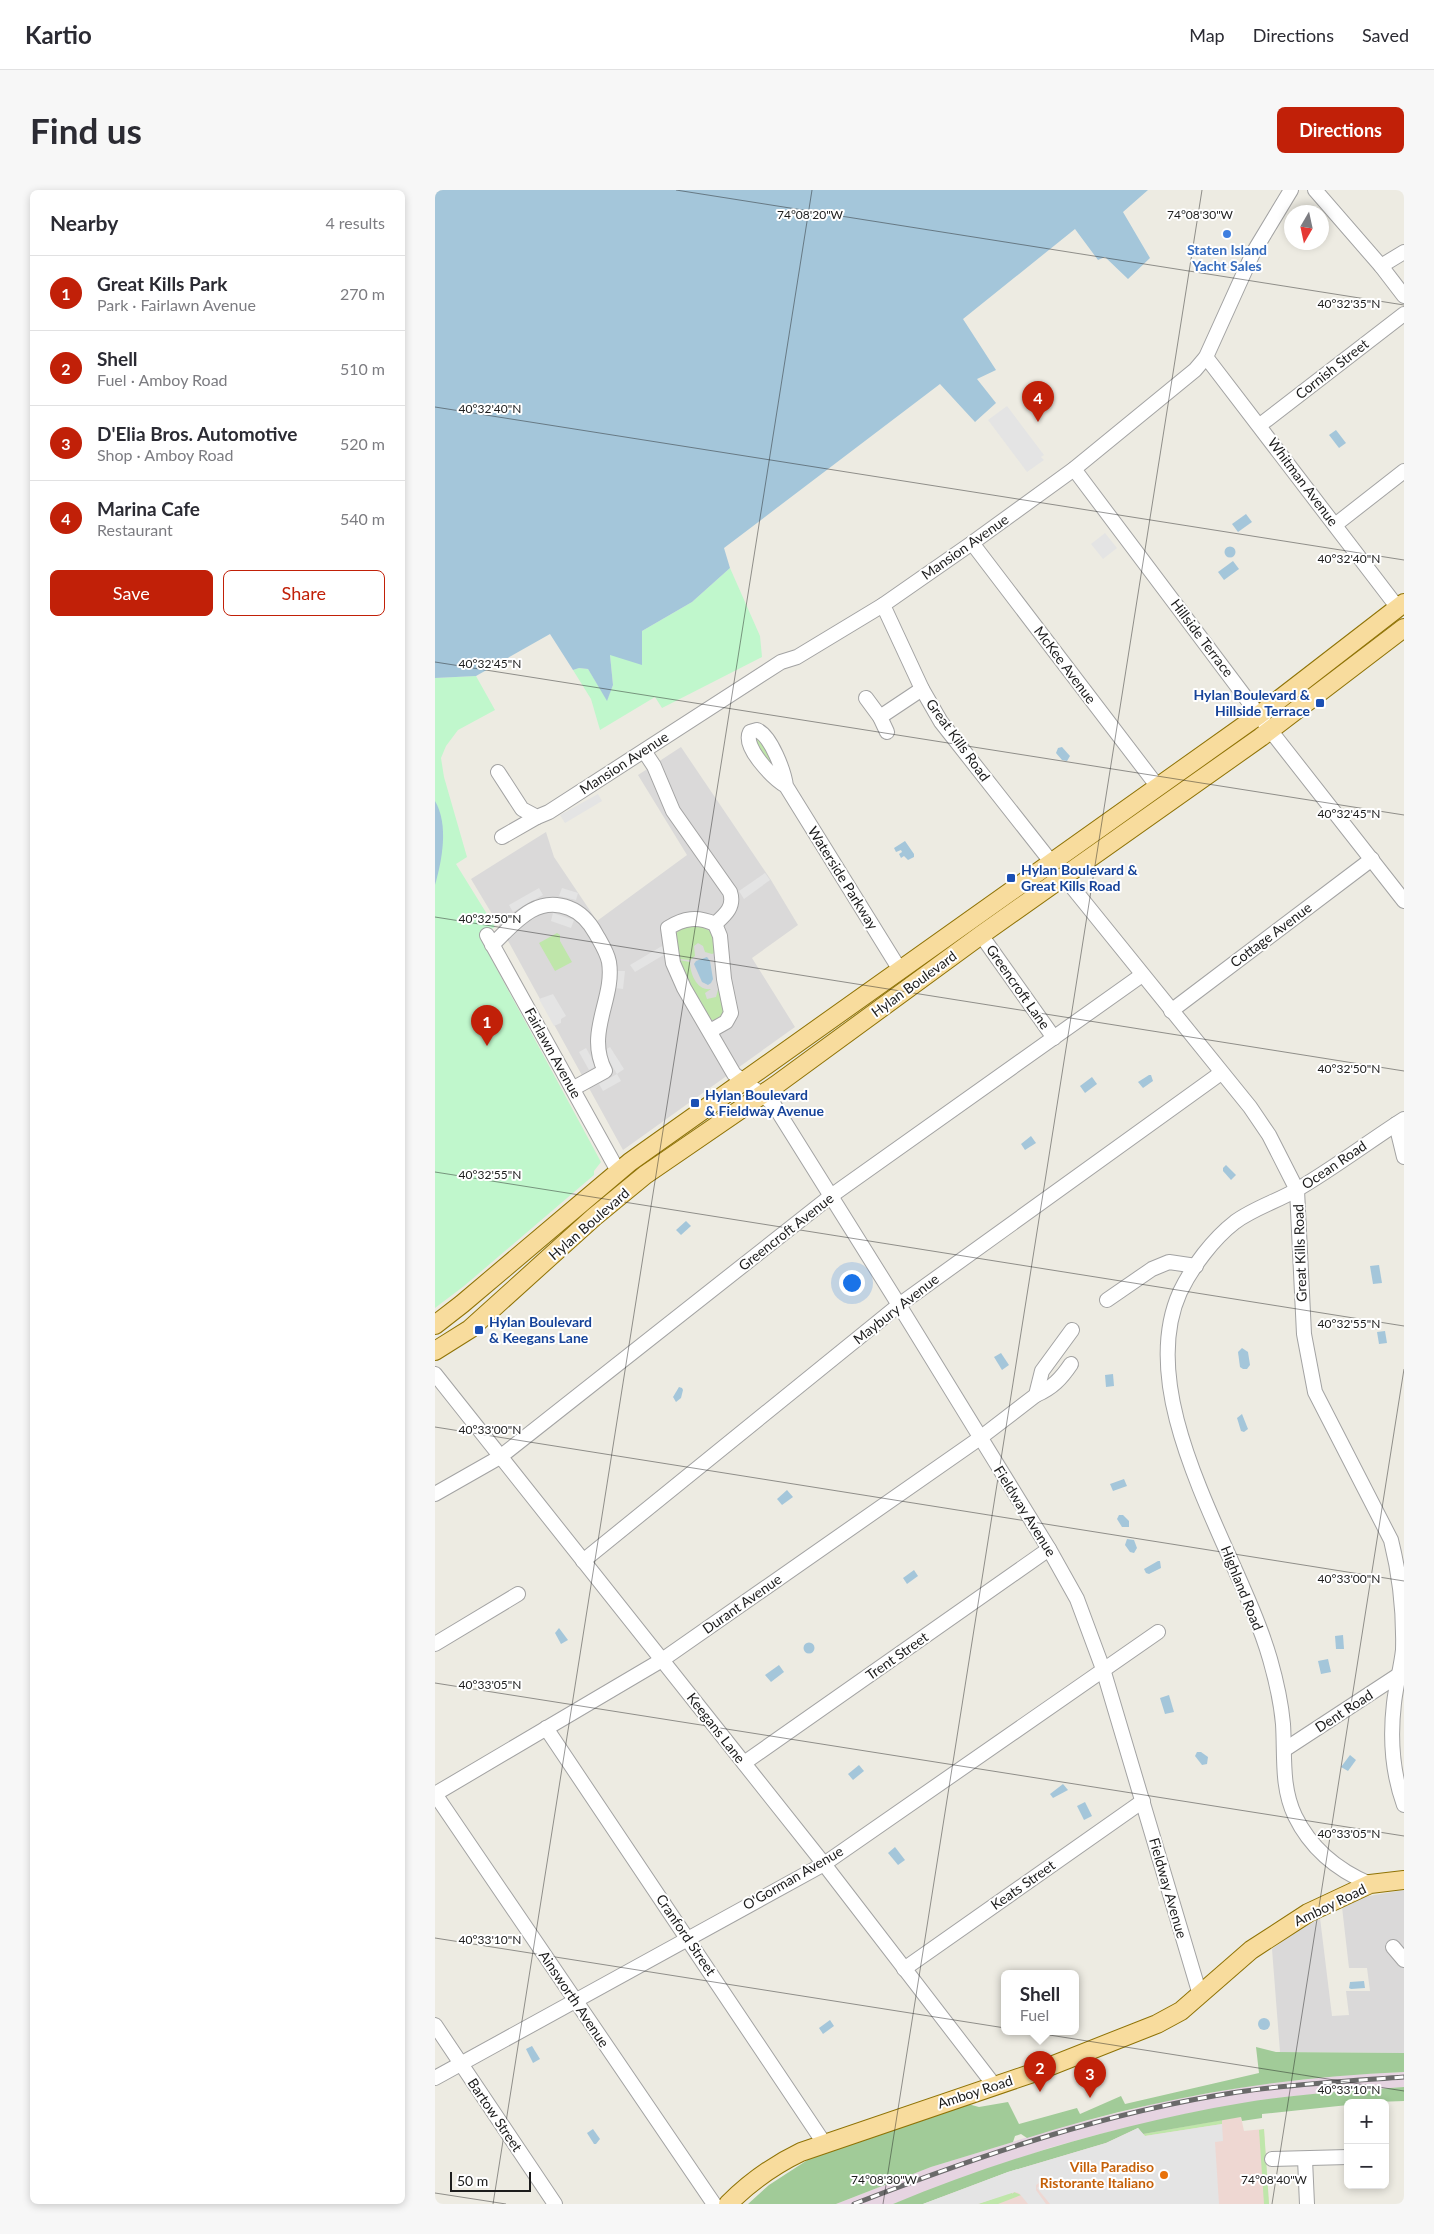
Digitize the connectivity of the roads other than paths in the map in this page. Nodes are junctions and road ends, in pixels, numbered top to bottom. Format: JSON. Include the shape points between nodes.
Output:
{"nodes":[{"id":1,"x":1291,"y":190,"type":"edge"},
{"id":2,"x":1315,"y":190,"type":"edge"},
{"id":3,"x":1404,"y":252,"type":"edge"},
{"id":4,"x":1381,"y":266,"type":"junction"},
{"id":5,"x":1404,"y":296,"type":"edge"},
{"id":6,"x":1404,"y":314,"type":"edge"},
{"id":7,"x":1206,"y":357,"type":"junction"},
{"id":8,"x":1260,"y":425,"type":"junction"},
{"id":9,"x":1074,"y":469,"type":"junction"},
{"id":10,"x":1404,"y":471,"type":"edge"},
{"id":11,"x":1335,"y":525,"type":"junction"},
{"id":12,"x":972,"y":543,"type":"junction"},
{"id":13,"x":883,"y":605,"type":"junction"},
{"id":14,"x":1401,"y":606,"type":"edge"},
{"id":15,"x":1404,"y":628,"type":"edge"},
{"id":16,"x":922,"y":689,"type":"junction"},
{"id":17,"x":866,"y":698,"type":"dead end"},
{"id":18,"x":1259,"y":715,"type":"junction"},
{"id":19,"x":880,"y":717,"type":"junction"},
{"id":20,"x":1271,"y":730,"type":"junction"},
{"id":21,"x":887,"y":732,"type":"dead end"},
{"id":22,"x":644,"y":750,"type":"junction"},
{"id":23,"x":498,"y":772,"type":"dead end"},
{"id":24,"x":786,"y":786,"type":"dead end"},
{"id":25,"x":1158,"y":787,"type":"junction"},
{"id":26,"x":543,"y":814,"type":"junction"},
{"id":27,"x":502,"y":837,"type":"dead end"},
{"id":28,"x":1372,"y":859,"type":"junction"},
{"id":29,"x":1052,"y":863,"type":"junction"},
{"id":30,"x":1064,"y":877,"type":"junction"},
{"id":31,"x":1404,"y":901,"type":"edge"},
{"id":32,"x":715,"y":924,"type":"junction"},
{"id":33,"x":981,"y":935,"type":"junction"},
{"id":34,"x":900,"y":970,"type":"junction"},
{"id":35,"x":1142,"y":975,"type":"junction"},
{"id":36,"x":1171,"y":1010,"type":"junction"},
{"id":37,"x":710,"y":1031,"type":"junction"},
{"id":38,"x":1054,"y":1038,"type":"junction"},
{"id":39,"x":1221,"y":1073,"type":"junction"},
{"id":40,"x":743,"y":1081,"type":"junction"},
{"id":41,"x":574,"y":1088,"type":"junction"},
{"id":42,"x":762,"y":1094,"type":"junction"},
{"id":43,"x":1400,"y":1122,"type":"edge"},
{"id":44,"x":1404,"y":1157,"type":"edge"},
{"id":45,"x":619,"y":1171,"type":"junction"},
{"id":46,"x":1297,"y":1190,"type":"junction"},
{"id":47,"x":831,"y":1196,"type":"junction"},
{"id":48,"x":1196,"y":1266,"type":"junction"},
{"id":49,"x":1107,"y":1300,"type":"dead end"},
{"id":50,"x":899,"y":1304,"type":"junction"},
{"id":51,"x":435,"y":1325,"type":"edge"},
{"id":52,"x":1072,"y":1330,"type":"dead end"},
{"id":53,"x":435,"y":1352,"type":"edge"},
{"id":54,"x":1071,"y":1364,"type":"dead end"},
{"id":55,"x":435,"y":1374,"type":"edge"},
{"id":56,"x":1036,"y":1395,"type":"junction"},
{"id":57,"x":980,"y":1438,"type":"junction"},
{"id":58,"x":500,"y":1457,"type":"junction"},
{"id":59,"x":435,"y":1494,"type":"edge"},
{"id":60,"x":1049,"y":1549,"type":"junction"},
{"id":61,"x":583,"y":1560,"type":"junction"},
{"id":62,"x":518,"y":1594,"type":"dead end"},
{"id":63,"x":1158,"y":1632,"type":"dead end"},
{"id":64,"x":435,"y":1644,"type":"edge"},
{"id":65,"x":662,"y":1660,"type":"junction"},
{"id":66,"x":1103,"y":1669,"type":"junction"},
{"id":67,"x":1402,"y":1673,"type":"edge"},
{"id":68,"x":546,"y":1728,"type":"junction"},
{"id":69,"x":1284,"y":1750,"type":"junction"},
{"id":70,"x":744,"y":1763,"type":"junction"},
{"id":71,"x":435,"y":1794,"type":"edge"},
{"id":72,"x":1143,"y":1801,"type":"junction"},
{"id":73,"x":1404,"y":1805,"type":"edge"},
{"id":74,"x":824,"y":1864,"type":"junction"},
{"id":75,"x":1404,"y":1880,"type":"edge"},
{"id":76,"x":1370,"y":1884,"type":"junction"},
{"id":77,"x":688,"y":1938,"type":"junction"},
{"id":78,"x":1393,"y":1947,"type":"dead end"},
{"id":79,"x":1404,"y":1960,"type":"edge"},
{"id":80,"x":904,"y":1969,"type":"junction"},
{"id":81,"x":1200,"y":1995,"type":"junction"},
{"id":82,"x":575,"y":2001,"type":"junction"},
{"id":83,"x":435,"y":2026,"type":"edge"},
{"id":84,"x":461,"y":2064,"type":"junction"},
{"id":85,"x":435,"y":2078,"type":"edge"},
{"id":86,"x":994,"y":2084,"type":"junction"},
{"id":87,"x":823,"y":2143,"type":"junction"},
{"id":88,"x":1344,"y":2157,"type":"edge"},
{"id":89,"x":1305,"y":2158,"type":"junction"},
{"id":90,"x":1272,"y":2159,"type":"dead end"},
{"id":91,"x":555,"y":2204,"type":"edge"},
{"id":92,"x":714,"y":2204,"type":"edge"},
{"id":93,"x":728,"y":2204,"type":"edge"},
{"id":94,"x":1307,"y":2204,"type":"edge"}],
"edges":[{"from":1,"to":7,"type":"street","name":"Mansion Avenue","via":[[1253,253]]},
{"from":2,"to":4,"type":"street"},
{"from":3,"to":4,"type":"street"},
{"from":4,"to":5,"type":"street"},
{"from":6,"to":8,"type":"street","name":"Cornish Street"},
{"from":7,"to":8,"type":"street","name":"Whitman Avenue"},
{"from":7,"to":9,"type":"street","name":"Mansion Avenue"},
{"from":8,"to":11,"type":"street","name":"Whitman Avenue"},
{"from":9,"to":12,"type":"street","name":"Mansion Avenue"},
{"from":9,"to":18,"type":"street","name":"Hillside Terrace"},
{"from":10,"to":11,"type":"street"},
{"from":11,"to":14,"type":"street","name":"Whitman Avenue"},
{"from":12,"to":13,"type":"street","name":"Mansion Avenue"},
{"from":12,"to":25,"type":"street","name":"McKee Avenue"},
{"from":13,"to":16,"type":"street","name":"Great Kills Road"},
{"from":13,"to":22,"type":"street","name":"Mansion Avenue","via":[[797,657],[781,662]]},
{"from":14,"to":18,"type":"main road","name":"Hylan Boulevard"},
{"from":15,"to":20,"type":"main road","name":"Hylan Boulevard"},
{"from":16,"to":19,"type":"street"},
{"from":16,"to":29,"type":"street","name":"Great Kills Road","via":[[941,722]]},
{"from":17,"to":19,"type":"street"},
{"from":18,"to":20,"type":"street","name":"Hillside Terrace"},
{"from":18,"to":25,"type":"main road","name":"Hylan Boulevard"},
{"from":19,"to":21,"type":"street"},
{"from":20,"to":28,"type":"street","name":"Hillside Terrace"},
{"from":20,"to":30,"type":"main road","name":"Hylan Boulevard"},
{"from":22,"to":26,"type":"street","name":"Mansion Avenue"},
{"from":22,"to":32,"type":"street","via":[[678,818],[730,892],[730,908]]},
{"from":23,"to":26,"type":"street","via":[[522,809],[531,816]]},
{"from":24,"to":34,"type":"street","name":"Waterside Parkway"},
{"from":25,"to":29,"type":"main road","name":"Hylan Boulevard"},
{"from":26,"to":27,"type":"street","name":"Mansion Avenue"},
{"from":28,"to":31,"type":"street","name":"Hillside Terrace"},
{"from":28,"to":36,"type":"street","name":"Cottage Avenue"},
{"from":29,"to":34,"type":"main road","name":"Hylan Boulevard"},
{"from":30,"to":33,"type":"main road","name":"Hylan Boulevard"},
{"from":30,"to":35,"type":"street","name":"Great Kills Road"},
{"from":32,"to":37,"type":"street","via":[[731,1013],[726,1022]]},
{"from":32,"to":37,"type":"street","name":"Fieldway Avenue","via":[[690,918],[668,928],[678,976]]},
{"from":33,"to":38,"type":"street","name":"Greencroft Lane"},
{"from":33,"to":42,"type":"main road","name":"Hylan Boulevard"},
{"from":34,"to":40,"type":"main road","name":"Hylan Boulevard"},
{"from":35,"to":36,"type":"street","name":"Great Kills Road"},
{"from":35,"to":38,"type":"street","name":"Greencroft Avenue"},
{"from":36,"to":39,"type":"street","name":"Great Kills Road"},
{"from":37,"to":40,"type":"street","name":"Fieldway Avenue","via":[[733,1074]]},
{"from":38,"to":47,"type":"street","name":"Greencroft Avenue"},
{"from":39,"to":46,"type":"street","name":"Great Kills Road","via":[[1269,1135]]},
{"from":39,"to":50,"type":"street","name":"Maybury Avenue"},
{"from":40,"to":42,"type":"street","name":"Fieldway Avenue"},
{"from":40,"to":45,"type":"main road","name":"Hylan Boulevard"},
{"from":41,"to":41,"type":"street","name":"Fairlawn Avenue","via":[[490,940],[540,906],[572,909],[591,924],[609,962],[597,1041],[598,1056],[605,1071]]},
{"from":41,"to":45,"type":"street","name":"Fairlawn Avenue"},
{"from":42,"to":47,"type":"street","name":"Fieldway Avenue","via":[[774,1105]]},
{"from":42,"to":53,"type":"main road","name":"Hylan Boulevard","via":[[632,1185],[470,1329]]},
{"from":43,"to":44,"type":"street"},
{"from":43,"to":46,"type":"street","name":"Ocean Road"},
{"from":45,"to":51,"type":"main road","name":"Hylan Boulevard"},
{"from":46,"to":48,"type":"street","name":"Ocean Road","via":[[1235,1222]]},
{"from":46,"to":67,"type":"street","name":"Great Kills Road","via":[[1307,1356],[1315,1392],[1391,1540],[1402,1596]]},
{"from":47,"to":50,"type":"street","name":"Fieldway Avenue"},
{"from":47,"to":58,"type":"street","name":"Greencroft Avenue"},
{"from":48,"to":49,"type":"street","via":[[1169,1262],[1152,1269]]},
{"from":48,"to":69,"type":"street","name":"Highland Road","via":[[1171,1318],[1168,1365],[1171,1390],[1189,1459],[1270,1659],[1280,1704]]},
{"from":50,"to":57,"type":"street","name":"Fieldway Avenue"},
{"from":50,"to":61,"type":"street","name":"Maybury Avenue"},
{"from":52,"to":56,"type":"street","via":[[1042,1371]]},
{"from":54,"to":56,"type":"street","name":"Durant Avenue","via":[[1048,1390]]},
{"from":55,"to":58,"type":"street","name":"Keegans Lane"},
{"from":56,"to":57,"type":"street","name":"Durant Avenue"},
{"from":57,"to":60,"type":"street","name":"Fieldway Avenue"},
{"from":57,"to":65,"type":"street","name":"Durant Avenue"},
{"from":58,"to":59,"type":"street","name":"Greencroft Avenue"},
{"from":58,"to":61,"type":"street","name":"Keegans Lane"},
{"from":60,"to":66,"type":"street","name":"Fieldway Avenue","via":[[1077,1599]]},
{"from":60,"to":70,"type":"street","name":"Trent Street"},
{"from":61,"to":65,"type":"street","name":"Keegans Lane"},
{"from":62,"to":64,"type":"street"},
{"from":63,"to":66,"type":"street","name":"O'Gorman Avenue"},
{"from":65,"to":68,"type":"street","name":"Durant Avenue"},
{"from":65,"to":70,"type":"street","name":"Keegans Lane"},
{"from":66,"to":72,"type":"street","name":"Fieldway Avenue"},
{"from":66,"to":74,"type":"street","name":"O'Gorman Avenue"},
{"from":67,"to":69,"type":"street","name":"Dent Road"},
{"from":67,"to":73,"type":"street","name":"Great Kills Road","via":[[1394,1701],[1392,1748]]},
{"from":68,"to":71,"type":"street","name":"Durant Avenue"},
{"from":68,"to":77,"type":"street","name":"Cranford Street"},
{"from":69,"to":76,"type":"street","name":"Highland Road","via":[[1288,1796],[1302,1830],[1331,1863]]},
{"from":70,"to":74,"type":"street","name":"Keegans Lane"},
{"from":71,"to":82,"type":"street","name":"Ainsworth Avenue"},
{"from":72,"to":80,"type":"street","name":"Keats Street"},
{"from":72,"to":81,"type":"street","name":"Fieldway Avenue"},
{"from":74,"to":77,"type":"street","name":"O'Gorman Avenue"},
{"from":74,"to":80,"type":"street","name":"Keegans Lane"},
{"from":75,"to":76,"type":"main road","name":"Amboy Road"},
{"from":76,"to":81,"type":"main road","name":"Amboy Road","via":[[1308,1913],[1277,1932]]},
{"from":77,"to":82,"type":"street","name":"O'Gorman Avenue"},
{"from":77,"to":87,"type":"street","name":"Cranford Street"},
{"from":78,"to":79,"type":"street"},
{"from":80,"to":86,"type":"street","name":"Keegans Lane"},
{"from":81,"to":86,"type":"main road","name":"Amboy Road","via":[[1181,2011],[1157,2024],[1073,2059]]},
{"from":82,"to":84,"type":"street","name":"O'Gorman Avenue"},
{"from":82,"to":92,"type":"street","name":"Ainsworth Avenue"},
{"from":83,"to":84,"type":"street","name":"Bartow Street"},
{"from":84,"to":85,"type":"street","name":"O'Gorman Avenue"},
{"from":84,"to":91,"type":"street","name":"Bartow Street"},
{"from":86,"to":87,"type":"main road","name":"Amboy Road"},
{"from":87,"to":93,"type":"main road","name":"Amboy Road","via":[[780,2162]]},
{"from":88,"to":89,"type":"street"},
{"from":89,"to":90,"type":"street"},
{"from":89,"to":94,"type":"street"}]}
